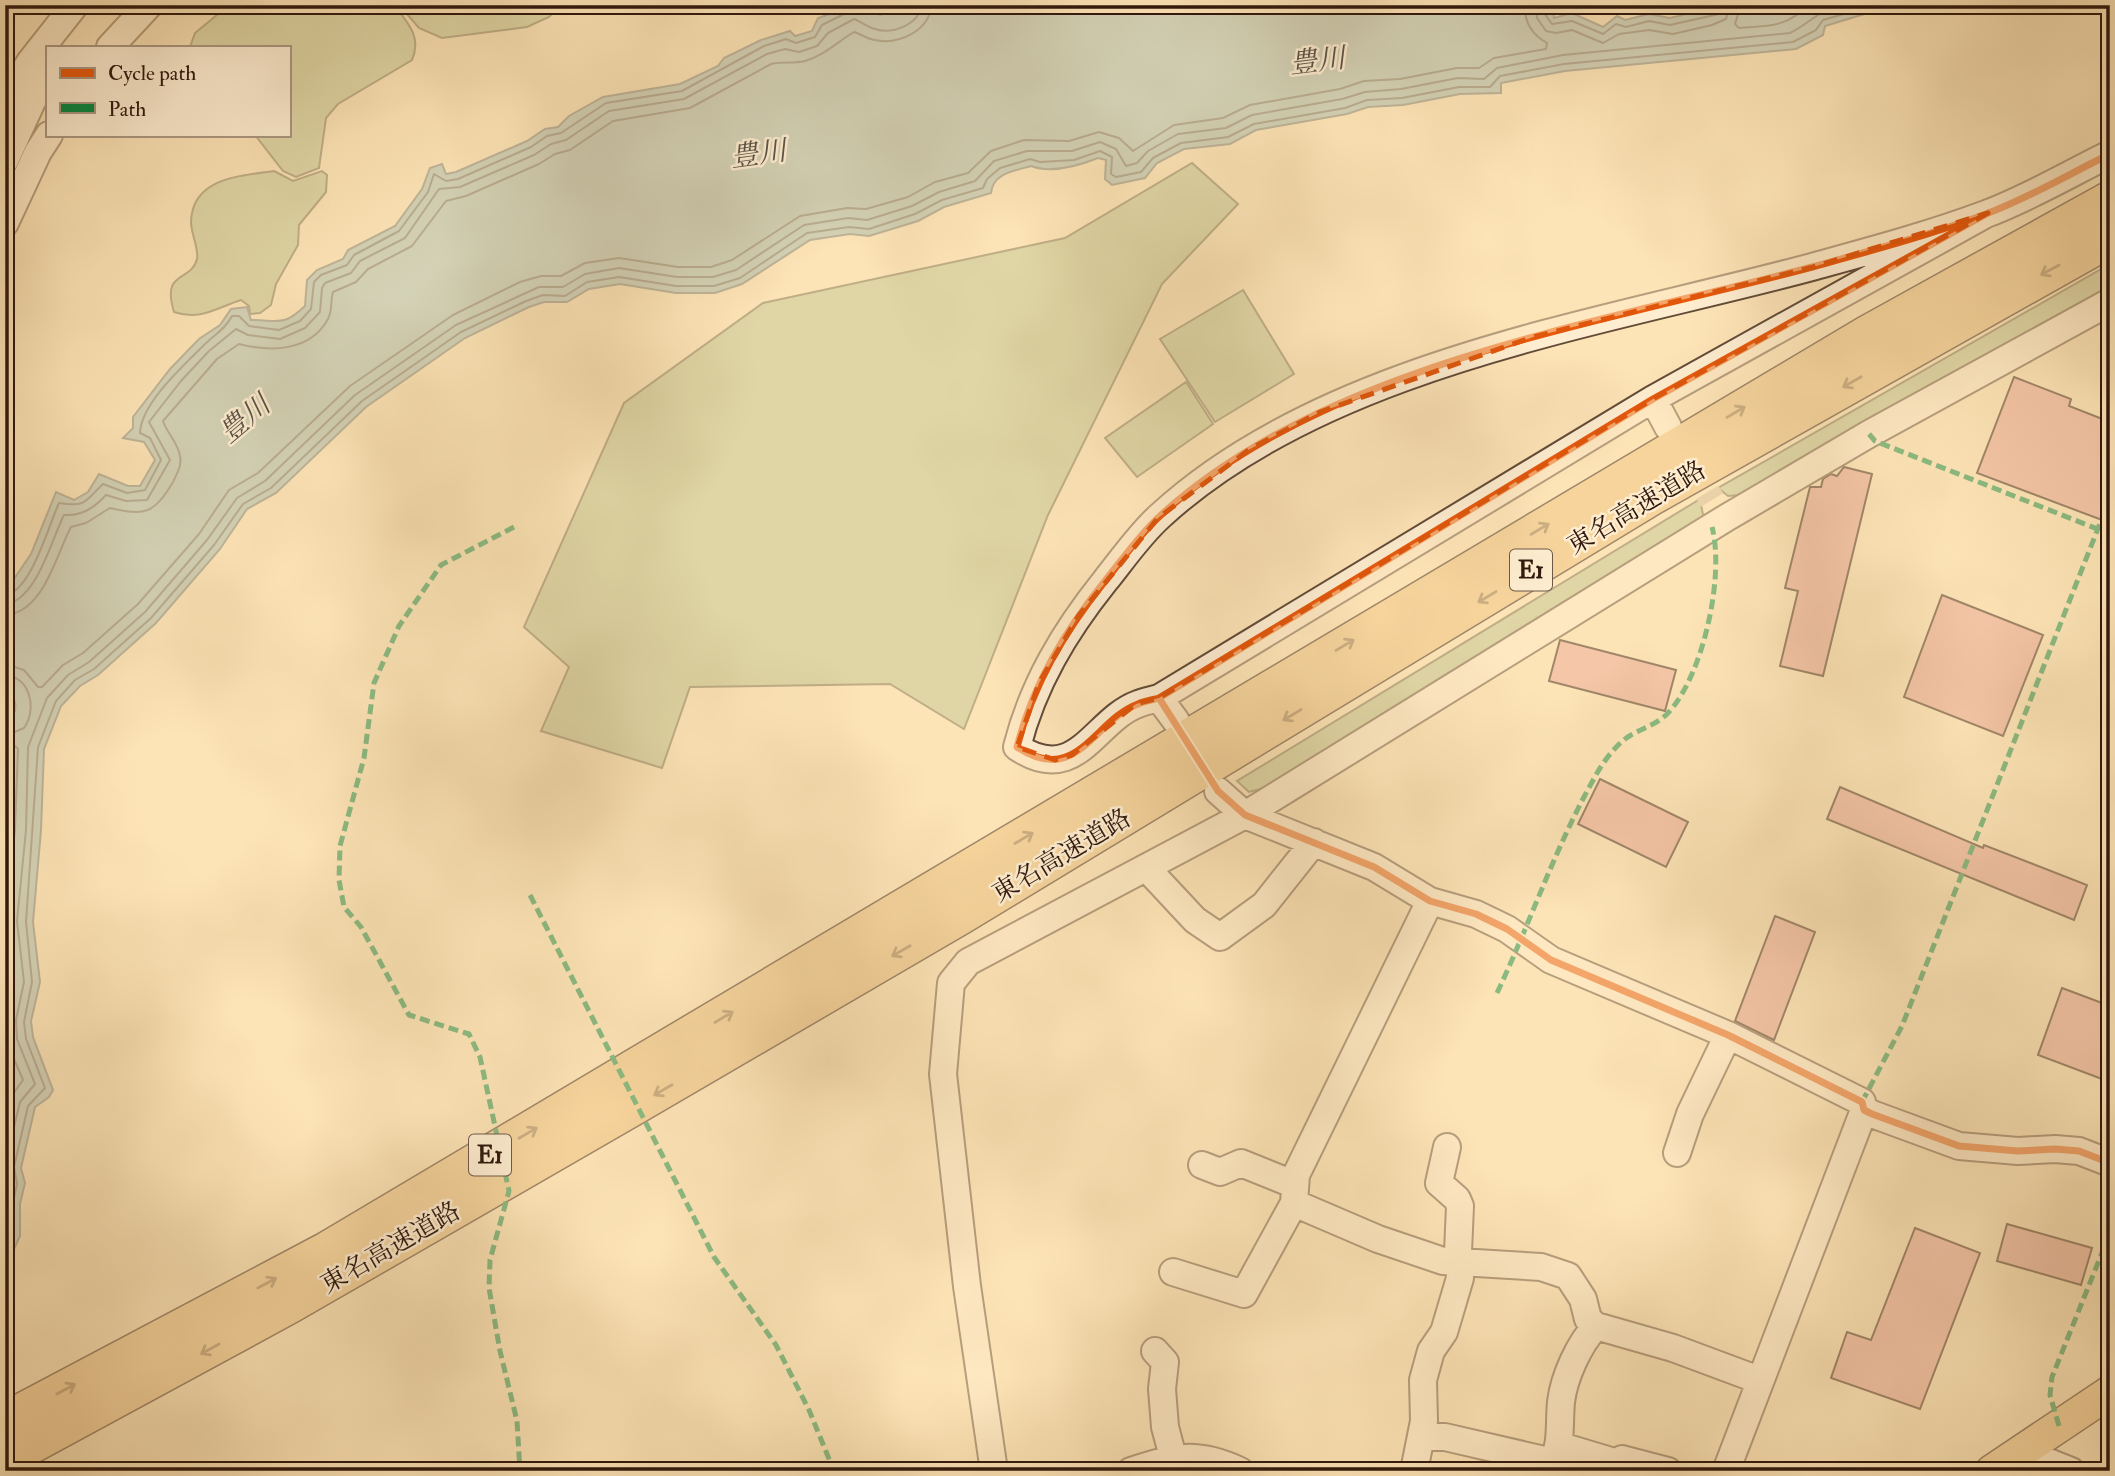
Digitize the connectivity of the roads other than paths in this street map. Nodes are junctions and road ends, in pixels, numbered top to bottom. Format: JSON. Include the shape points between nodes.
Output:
{"nodes":[{"id":1,"x":75,"y":5,"type":"edge"},
{"id":2,"x":81,"y":5,"type":"edge"},
{"id":3,"x":149,"y":5,"type":"edge"},
{"id":4,"x":60,"y":46,"type":"edge"},
{"id":5,"x":111,"y":46,"type":"edge"},
{"id":6,"x":46,"y":71,"type":"edge"},
{"id":7,"x":5,"y":103,"type":"edge"},
{"id":8,"x":48,"y":136,"type":"edge"},
{"id":9,"x":2110,"y":154,"type":"edge"},
{"id":10,"x":5,"y":160,"type":"edge"},
{"id":11,"x":2110,"y":200,"type":"edge"},
{"id":12,"x":1988,"y":214,"type":"junction"},
{"id":13,"x":5,"y":223,"type":"edge"},
{"id":14,"x":2110,"y":238,"type":"edge"},
{"id":15,"x":2110,"y":302,"type":"edge"},
{"id":16,"x":1653,"y":398,"type":"junction"},
{"id":17,"x":1668,"y":428,"type":"dead end"},
{"id":18,"x":1159,"y":698,"type":"junction"},
{"id":19,"x":1176,"y":720,"type":"dead end"},
{"id":20,"x":1218,"y":792,"type":"dead end"},
{"id":21,"x":1245,"y":815,"type":"junction"},
{"id":22,"x":1314,"y":842,"type":"junction"},
{"id":23,"x":1149,"y":866,"type":"junction"},
{"id":24,"x":1430,"y":901,"type":"junction"},
{"id":25,"x":1728,"y":1035,"type":"junction"},
{"id":26,"x":1864,"y":1110,"type":"junction"},
{"id":27,"x":1447,"y":1147,"type":"dead end"},
{"id":28,"x":1677,"y":1153,"type":"dead end"},
{"id":29,"x":2110,"y":1163,"type":"edge"},
{"id":30,"x":1202,"y":1165,"type":"dead end"},
{"id":31,"x":1294,"y":1193,"type":"junction"},
{"id":32,"x":1459,"y":1263,"type":"junction"},
{"id":33,"x":1173,"y":1272,"type":"dead end"},
{"id":34,"x":1596,"y":1326,"type":"junction"},
{"id":35,"x":1155,"y":1351,"type":"dead end"},
{"id":36,"x":1759,"y":1380,"type":"junction"},
{"id":37,"x":2110,"y":1392,"type":"edge"},
{"id":38,"x":5,"y":1421,"type":"edge"},
{"id":39,"x":1422,"y":1437,"type":"junction"},
{"id":40,"x":1561,"y":1446,"type":"junction"},
{"id":41,"x":2027,"y":1447,"type":"junction"},
{"id":42,"x":1173,"y":1457,"type":"junction"},
{"id":43,"x":5,"y":1459,"type":"edge"},
{"id":44,"x":994,"y":1471,"type":"edge"},
{"id":45,"x":1131,"y":1471,"type":"edge"},
{"id":46,"x":1240,"y":1471,"type":"edge"},
{"id":47,"x":1414,"y":1471,"type":"edge"},
{"id":48,"x":1668,"y":1471,"type":"edge"},
{"id":49,"x":1726,"y":1471,"type":"edge"},
{"id":50,"x":1992,"y":1471,"type":"edge"},
{"id":51,"x":2071,"y":1471,"type":"edge"}],
"edges":[{"from":1,"to":7,"type":"street"},
{"from":2,"to":4,"type":"street"},
{"from":3,"to":5,"type":"street"},
{"from":6,"to":10,"type":"street"},
{"from":8,"to":13,"type":"street"},
{"from":9,"to":12,"type":"street"},
{"from":38,"to":11,"type":"highway","name":"東名高速道路","number":"E1","one_way":true,"via":[[328,1250],[1868,334]]},
{"from":12,"to":16,"type":"street"},
{"from":12,"to":18,"type":"street","via":[[1813,267],[1520,342],[1400,380],[1320,412],[1250,449],[1158,518],[1079,615],[1039,683],[1017,747],[1055,760],[1072,755],[1136,704]]},
{"from":14,"to":43,"type":"highway","name":"東名高速道路","number":"E1","one_way":true,"via":[[1654,495],[960,916],[289,1305]]},
{"from":15,"to":21,"type":"street","via":[[1869,434],[1719,509]]},
{"from":16,"to":17,"type":"street"},
{"from":16,"to":18,"type":"street"},
{"from":18,"to":19,"type":"street"},
{"from":20,"to":21,"type":"street"},
{"from":21,"to":22,"type":"street"},
{"from":21,"to":23,"type":"street"},
{"from":22,"to":23,"type":"street","via":[[1264,905],[1220,937],[1195,920]]},
{"from":22,"to":24,"type":"street","via":[[1374,867]]},
{"from":23,"to":44,"type":"street","via":[[968,962],[951,983],[943,1074]]},
{"from":24,"to":25,"type":"street","via":[[1476,914],[1551,960]]},
{"from":24,"to":31,"type":"street","via":[[1316,1131]]},
{"from":25,"to":26,"type":"street","via":[[1862,1102]]},
{"from":25,"to":28,"type":"street","via":[[1690,1114]]},
{"from":26,"to":29,"type":"street","via":[[1959,1146],[2080,1151]]},
{"from":26,"to":36,"type":"street"},
{"from":27,"to":32,"type":"street","via":[[1439,1183],[1460,1206]]},
{"from":30,"to":31,"type":"street","via":[[1220,1172],[1241,1163]]},
{"from":31,"to":32,"type":"street","via":[[1378,1239]]},
{"from":31,"to":33,"type":"street","via":[[1244,1294]]},
{"from":32,"to":34,"type":"street","via":[[1541,1267],[1568,1276],[1583,1298],[1588,1319]]},
{"from":32,"to":39,"type":"street","via":[[1452,1308],[1423,1380]]},
{"from":34,"to":36,"type":"street"},
{"from":34,"to":40,"type":"street","via":[[1575,1360],[1562,1397]]},
{"from":35,"to":42,"type":"street","via":[[1166,1362],[1162,1389]]},
{"from":36,"to":49,"type":"street"},
{"from":37,"to":41,"type":"main road"},
{"from":39,"to":40,"type":"street","via":[[1445,1437],[1553,1462]]},
{"from":39,"to":47,"type":"street"},
{"from":40,"to":48,"type":"street","via":[[1621,1464],[1622,1459]]},
{"from":41,"to":50,"type":"main road"},
{"from":41,"to":51,"type":"street","via":[[2036,1457]]},
{"from":42,"to":45,"type":"street"},
{"from":42,"to":46,"type":"street","via":[[1219,1461]]}]}
